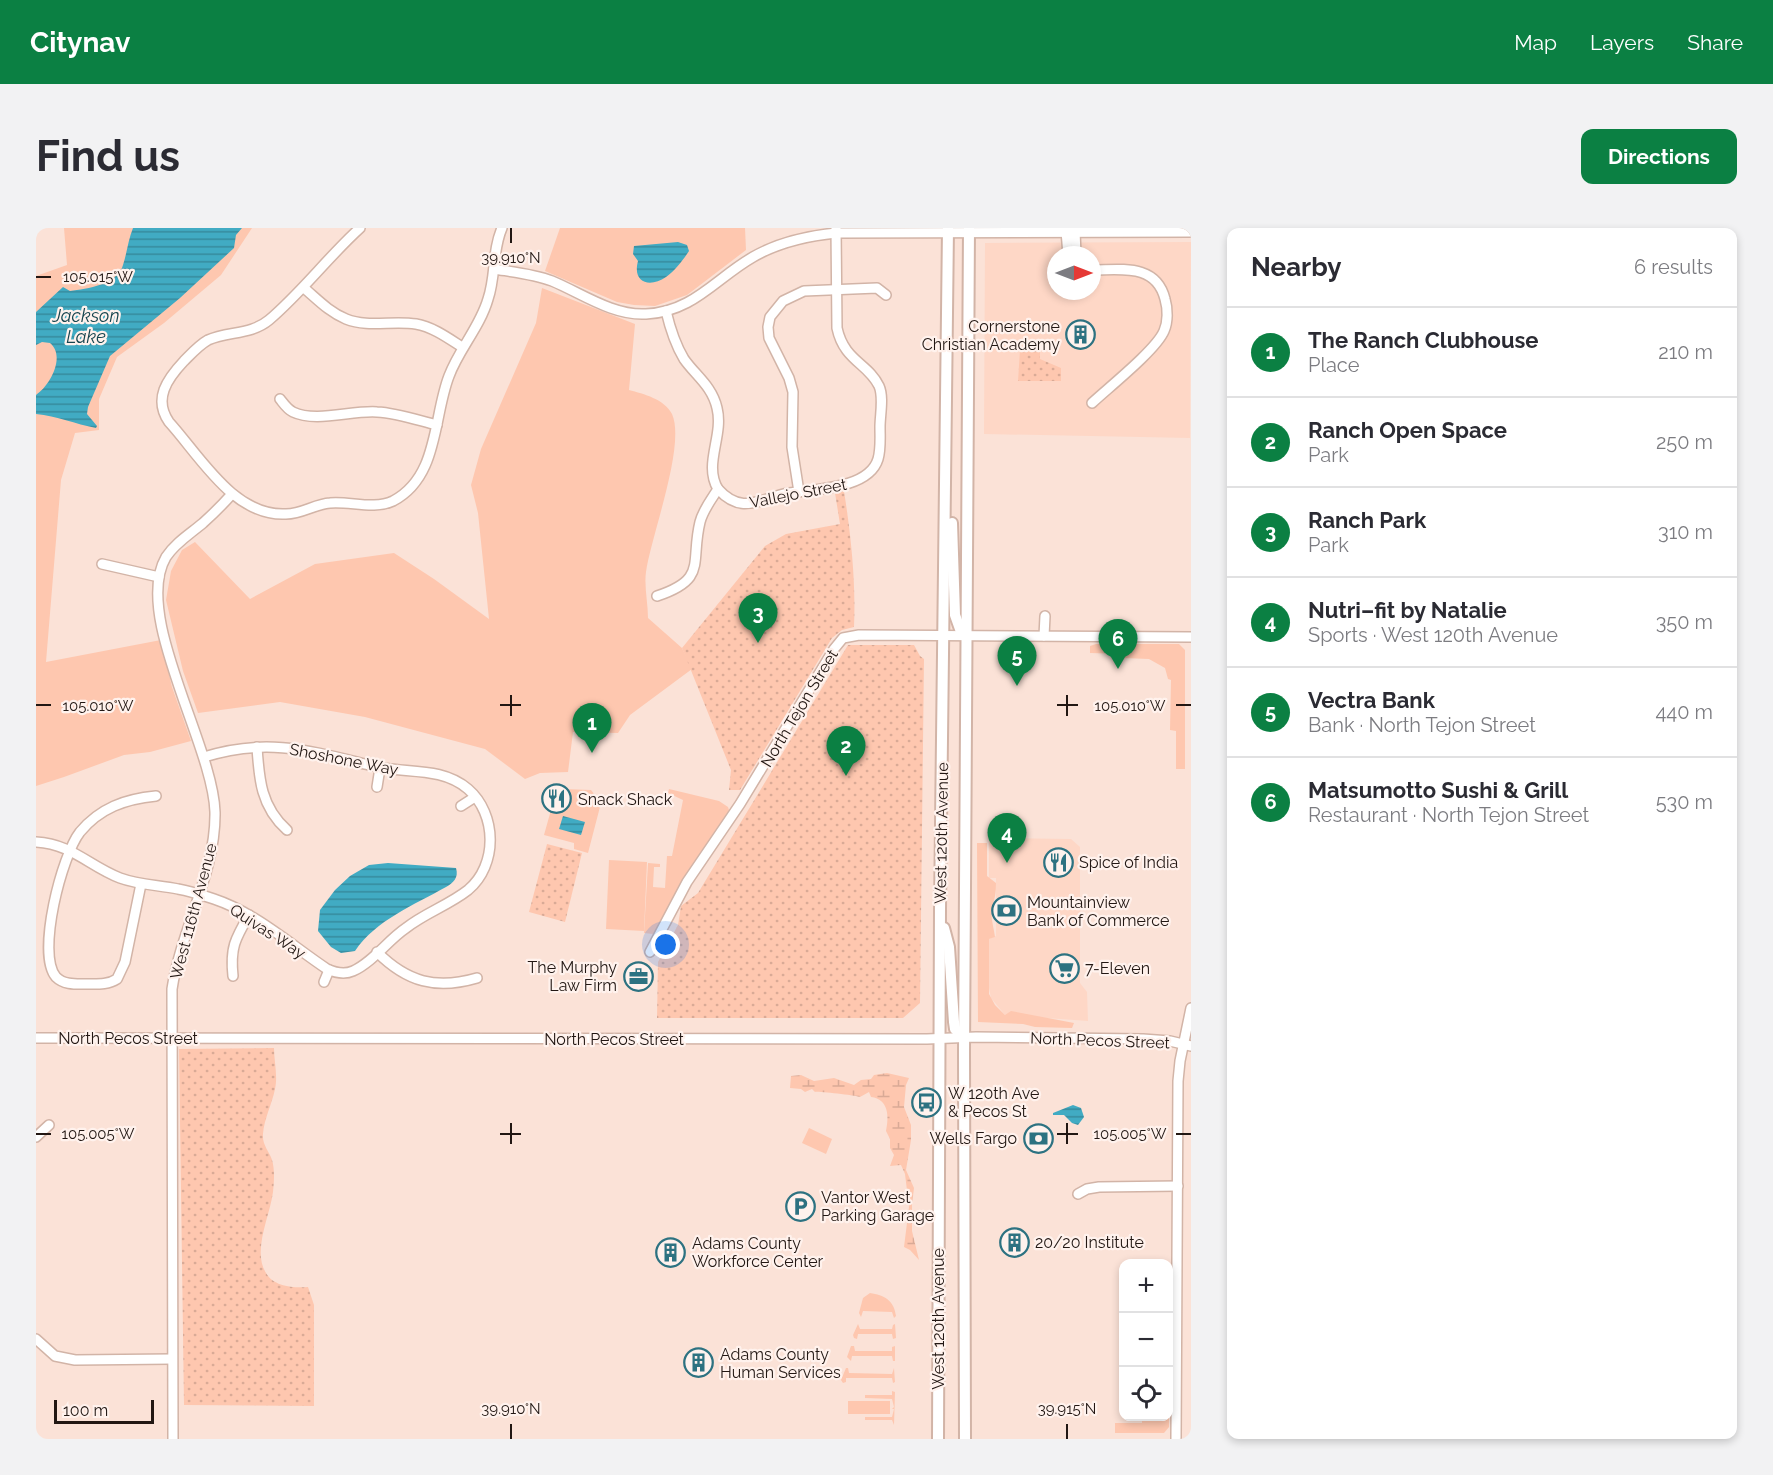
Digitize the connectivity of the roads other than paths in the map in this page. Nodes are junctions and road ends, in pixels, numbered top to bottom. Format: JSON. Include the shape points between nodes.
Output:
{"nodes":[{"id":1,"x":360,"y":228,"type":"edge"},
{"id":2,"x":502,"y":228,"type":"edge"},
{"id":3,"x":1112,"y":229,"type":"edge"},
{"id":4,"x":836,"y":230,"type":"edge"},
{"id":5,"x":948,"y":230,"type":"edge"},
{"id":6,"x":969,"y":230,"type":"edge"},
{"id":7,"x":1070,"y":231,"type":"junction"},
{"id":8,"x":1191,"y":232,"type":"edge"},
{"id":9,"x":1069,"y":246,"type":"edge"},
{"id":10,"x":1074,"y":246,"type":"edge"},
{"id":11,"x":494,"y":269,"type":"junction"},
{"id":12,"x":1101,"y":270,"type":"edge"},
{"id":13,"x":304,"y":288,"type":"junction"},
{"id":14,"x":836,"y":288,"type":"junction"},
{"id":15,"x":886,"y":295,"type":"dead end"},
{"id":16,"x":666,"y":311,"type":"junction"},
{"id":17,"x":462,"y":347,"type":"junction"},
{"id":18,"x":279,"y":399,"type":"dead end"},
{"id":19,"x":1092,"y":403,"type":"dead end"},
{"id":20,"x":436,"y":425,"type":"junction"},
{"id":21,"x":946,"y":484,"type":"junction"},
{"id":22,"x":718,"y":489,"type":"junction"},
{"id":23,"x":799,"y":492,"type":"junction"},
{"id":24,"x":232,"y":494,"type":"junction"},
{"id":25,"x":102,"y":564,"type":"dead end"},
{"id":26,"x":159,"y":578,"type":"junction"},
{"id":27,"x":657,"y":596,"type":"dead end"},
{"id":28,"x":1045,"y":616,"type":"dead end"},
{"id":29,"x":945,"y":635,"type":"junction"},
{"id":30,"x":966,"y":636,"type":"junction"},
{"id":31,"x":1044,"y":636,"type":"junction"},
{"id":32,"x":1191,"y":637,"type":"edge"},
{"id":33,"x":257,"y":747,"type":"junction"},
{"id":34,"x":204,"y":758,"type":"junction"},
{"id":35,"x":380,"y":768,"type":"junction"},
{"id":36,"x":377,"y":787,"type":"dead end"},
{"id":37,"x":156,"y":796,"type":"dead end"},
{"id":38,"x":475,"y":797,"type":"junction"},
{"id":39,"x":461,"y":806,"type":"dead end"},
{"id":40,"x":287,"y":830,"type":"dead end"},
{"id":41,"x":36,"y":842,"type":"edge"},
{"id":42,"x":71,"y":850,"type":"junction"},
{"id":43,"x":141,"y":884,"type":"junction"},
{"id":44,"x":198,"y":894,"type":"junction"},
{"id":45,"x":940,"y":910,"type":"junction"},
{"id":46,"x":249,"y":915,"type":"junction"},
{"id":47,"x":377,"y":952,"type":"junction"},
{"id":48,"x":650,"y":952,"type":"dead end"},
{"id":49,"x":330,"y":970,"type":"junction"},
{"id":50,"x":233,"y":976,"type":"dead end"},
{"id":51,"x":477,"y":978,"type":"dead end"},
{"id":52,"x":324,"y":982,"type":"dead end"},
{"id":53,"x":1191,"y":1008,"type":"edge"},
{"id":54,"x":964,"y":1037,"type":"junction"},
{"id":55,"x":36,"y":1038,"type":"edge"},
{"id":56,"x":171,"y":1038,"type":"junction"},
{"id":57,"x":939,"y":1039,"type":"junction"},
{"id":58,"x":1187,"y":1045,"type":"edge"},
{"id":59,"x":50,"y":1125,"type":"dead end"},
{"id":60,"x":36,"y":1137,"type":"edge"},
{"id":61,"x":1178,"y":1186,"type":"junction"},
{"id":62,"x":1078,"y":1194,"type":"dead end"},
{"id":63,"x":36,"y":1339,"type":"edge"},
{"id":64,"x":172,"y":1359,"type":"junction"},
{"id":65,"x":173,"y":1439,"type":"edge"},
{"id":66,"x":940,"y":1439,"type":"edge"},
{"id":67,"x":965,"y":1439,"type":"edge"},
{"id":68,"x":1176,"y":1439,"type":"edge"}],
"edges":[{"from":1,"to":13,"type":"street"},
{"from":2,"to":11,"type":"street"},
{"from":3,"to":7,"type":"street"},
{"from":3,"to":8,"type":"street"},
{"from":4,"to":5,"type":"street"},
{"from":4,"to":14,"type":"street"},
{"from":4,"to":16,"type":"street","via":[[765,251],[695,298]]},
{"from":5,"to":6,"type":"street"},
{"from":5,"to":21,"type":"main road","name":"West 120th Avenue"},
{"from":6,"to":7,"type":"street"},
{"from":6,"to":30,"type":"main road","name":"West 120th Avenue"},
{"from":7,"to":9,"type":"street"},
{"from":7,"to":10,"type":"street"},
{"from":11,"to":16,"type":"street","via":[[545,279],[634,314]]},
{"from":11,"to":17,"type":"street","via":[[488,302]]},
{"from":12,"to":19,"type":"street","via":[[1143,272],[1151,276],[1165,297],[1167,320],[1164,332],[1152,347]]},
{"from":13,"to":17,"type":"street","via":[[345,319],[415,324]]},
{"from":13,"to":24,"type":"street","via":[[263,325],[207,341],[188,356],[165,385],[162,403],[166,419]]},
{"from":14,"to":15,"type":"street","via":[[877,288]]},
{"from":14,"to":23,"type":"street","via":[[810,290],[787,298],[776,308],[769,323],[771,345],[793,392],[792,447]]},
{"from":14,"to":23,"type":"street","name":"Vallejo Street","via":[[841,343],[880,389],[879,455],[876,465],[859,481]]},
{"from":16,"to":22,"type":"street","via":[[683,357],[709,387],[715,401],[719,423],[711,471]]},
{"from":17,"to":20,"type":"street","via":[[448,377]]},
{"from":18,"to":20,"type":"street","via":[[299,414],[378,412]]},
{"from":20,"to":24,"type":"street","via":[[429,456],[417,479],[404,494],[386,503],[329,503],[279,514],[256,509]]},
{"from":21,"to":29,"type":"main road","name":"West 120th Avenue"},
{"from":21,"to":30,"type":"main road","via":[[953,528],[955,615]]},
{"from":22,"to":23,"type":"street","name":"Vallejo Street","via":[[734,502],[747,504]]},
{"from":22,"to":27,"type":"street","via":[[701,518],[696,563],[689,579],[679,588]]},
{"from":24,"to":26,"type":"street","name":"West 116th Avenue","via":[[176,545]]},
{"from":25,"to":26,"type":"street"},
{"from":26,"to":34,"type":"street","name":"West 116th Avenue","via":[[158,602],[166,640]]},
{"from":28,"to":31,"type":"street"},
{"from":29,"to":30,"type":"street","name":"North Tejon Street"},
{"from":29,"to":45,"type":"main road","name":"West 120th Avenue"},
{"from":29,"to":48,"type":"street","name":"North Tejon Street","via":[[859,635],[841,640],[687,882]]},
{"from":30,"to":31,"type":"street","name":"North Tejon Street"},
{"from":30,"to":54,"type":"main road","name":"West 120th Avenue"},
{"from":31,"to":32,"type":"street","name":"North Tejon Street"},
{"from":33,"to":34,"type":"street","name":"Shoshone Way"},
{"from":33,"to":35,"type":"street","name":"Shoshone Way","via":[[292,748]]},
{"from":33,"to":40,"type":"street","via":[[264,800]]},
{"from":34,"to":44,"type":"street","name":"West 116th Avenue","via":[[212,788],[214,830]]},
{"from":35,"to":36,"type":"street"},
{"from":35,"to":38,"type":"street","name":"Shoshone Way","via":[[447,776]]},
{"from":37,"to":42,"type":"street","via":[[120,802],[107,809],[80,833]]},
{"from":38,"to":39,"type":"street"},
{"from":38,"to":47,"type":"street","name":"Shoshone Way","via":[[486,813],[490,846],[486,862],[471,887],[412,923]]},
{"from":41,"to":42,"type":"street","name":"Quivas Way"},
{"from":42,"to":43,"type":"street","name":"Quivas Way","via":[[113,875]]},
{"from":42,"to":43,"type":"street","via":[[52,912],[52,971],[61,980],[74,984],[122,980]]},
{"from":43,"to":44,"type":"street","name":"Quivas Way"},
{"from":44,"to":46,"type":"street","name":"Quivas Way"},
{"from":44,"to":56,"type":"street","name":"West 116th Avenue","via":[[175,970]]},
{"from":45,"to":54,"type":"main road","via":[[949,947],[955,1029]]},
{"from":45,"to":57,"type":"main road","name":"West 120th Avenue"},
{"from":46,"to":49,"type":"street","name":"Quivas Way"},
{"from":46,"to":50,"type":"street","via":[[233,945]]},
{"from":47,"to":49,"type":"street","via":[[353,971]]},
{"from":47,"to":51,"type":"street","via":[[403,974],[423,981],[447,984]]},
{"from":49,"to":52,"type":"street"},
{"from":53,"to":58,"type":"street"},
{"from":54,"to":57,"type":"street","name":"North Pecos Street"},
{"from":54,"to":58,"type":"street","name":"North Pecos Street","via":[[1143,1039]]},
{"from":54,"to":67,"type":"main road","name":"West 120th Avenue"},
{"from":55,"to":56,"type":"street","name":"North Pecos Street"},
{"from":56,"to":57,"type":"street","name":"North Pecos Street"},
{"from":56,"to":64,"type":"street","name":"West 116th Avenue"},
{"from":57,"to":66,"type":"main road","name":"West 120th Avenue"},
{"from":58,"to":61,"type":"street","via":[[1178,1081]]},
{"from":59,"to":60,"type":"street"},
{"from":61,"to":62,"type":"street","via":[[1099,1187]]},
{"from":61,"to":68,"type":"street"},
{"from":63,"to":64,"type":"street","via":[[55,1356],[75,1360]]},
{"from":64,"to":65,"type":"street","name":"West 116th Avenue"}]}
